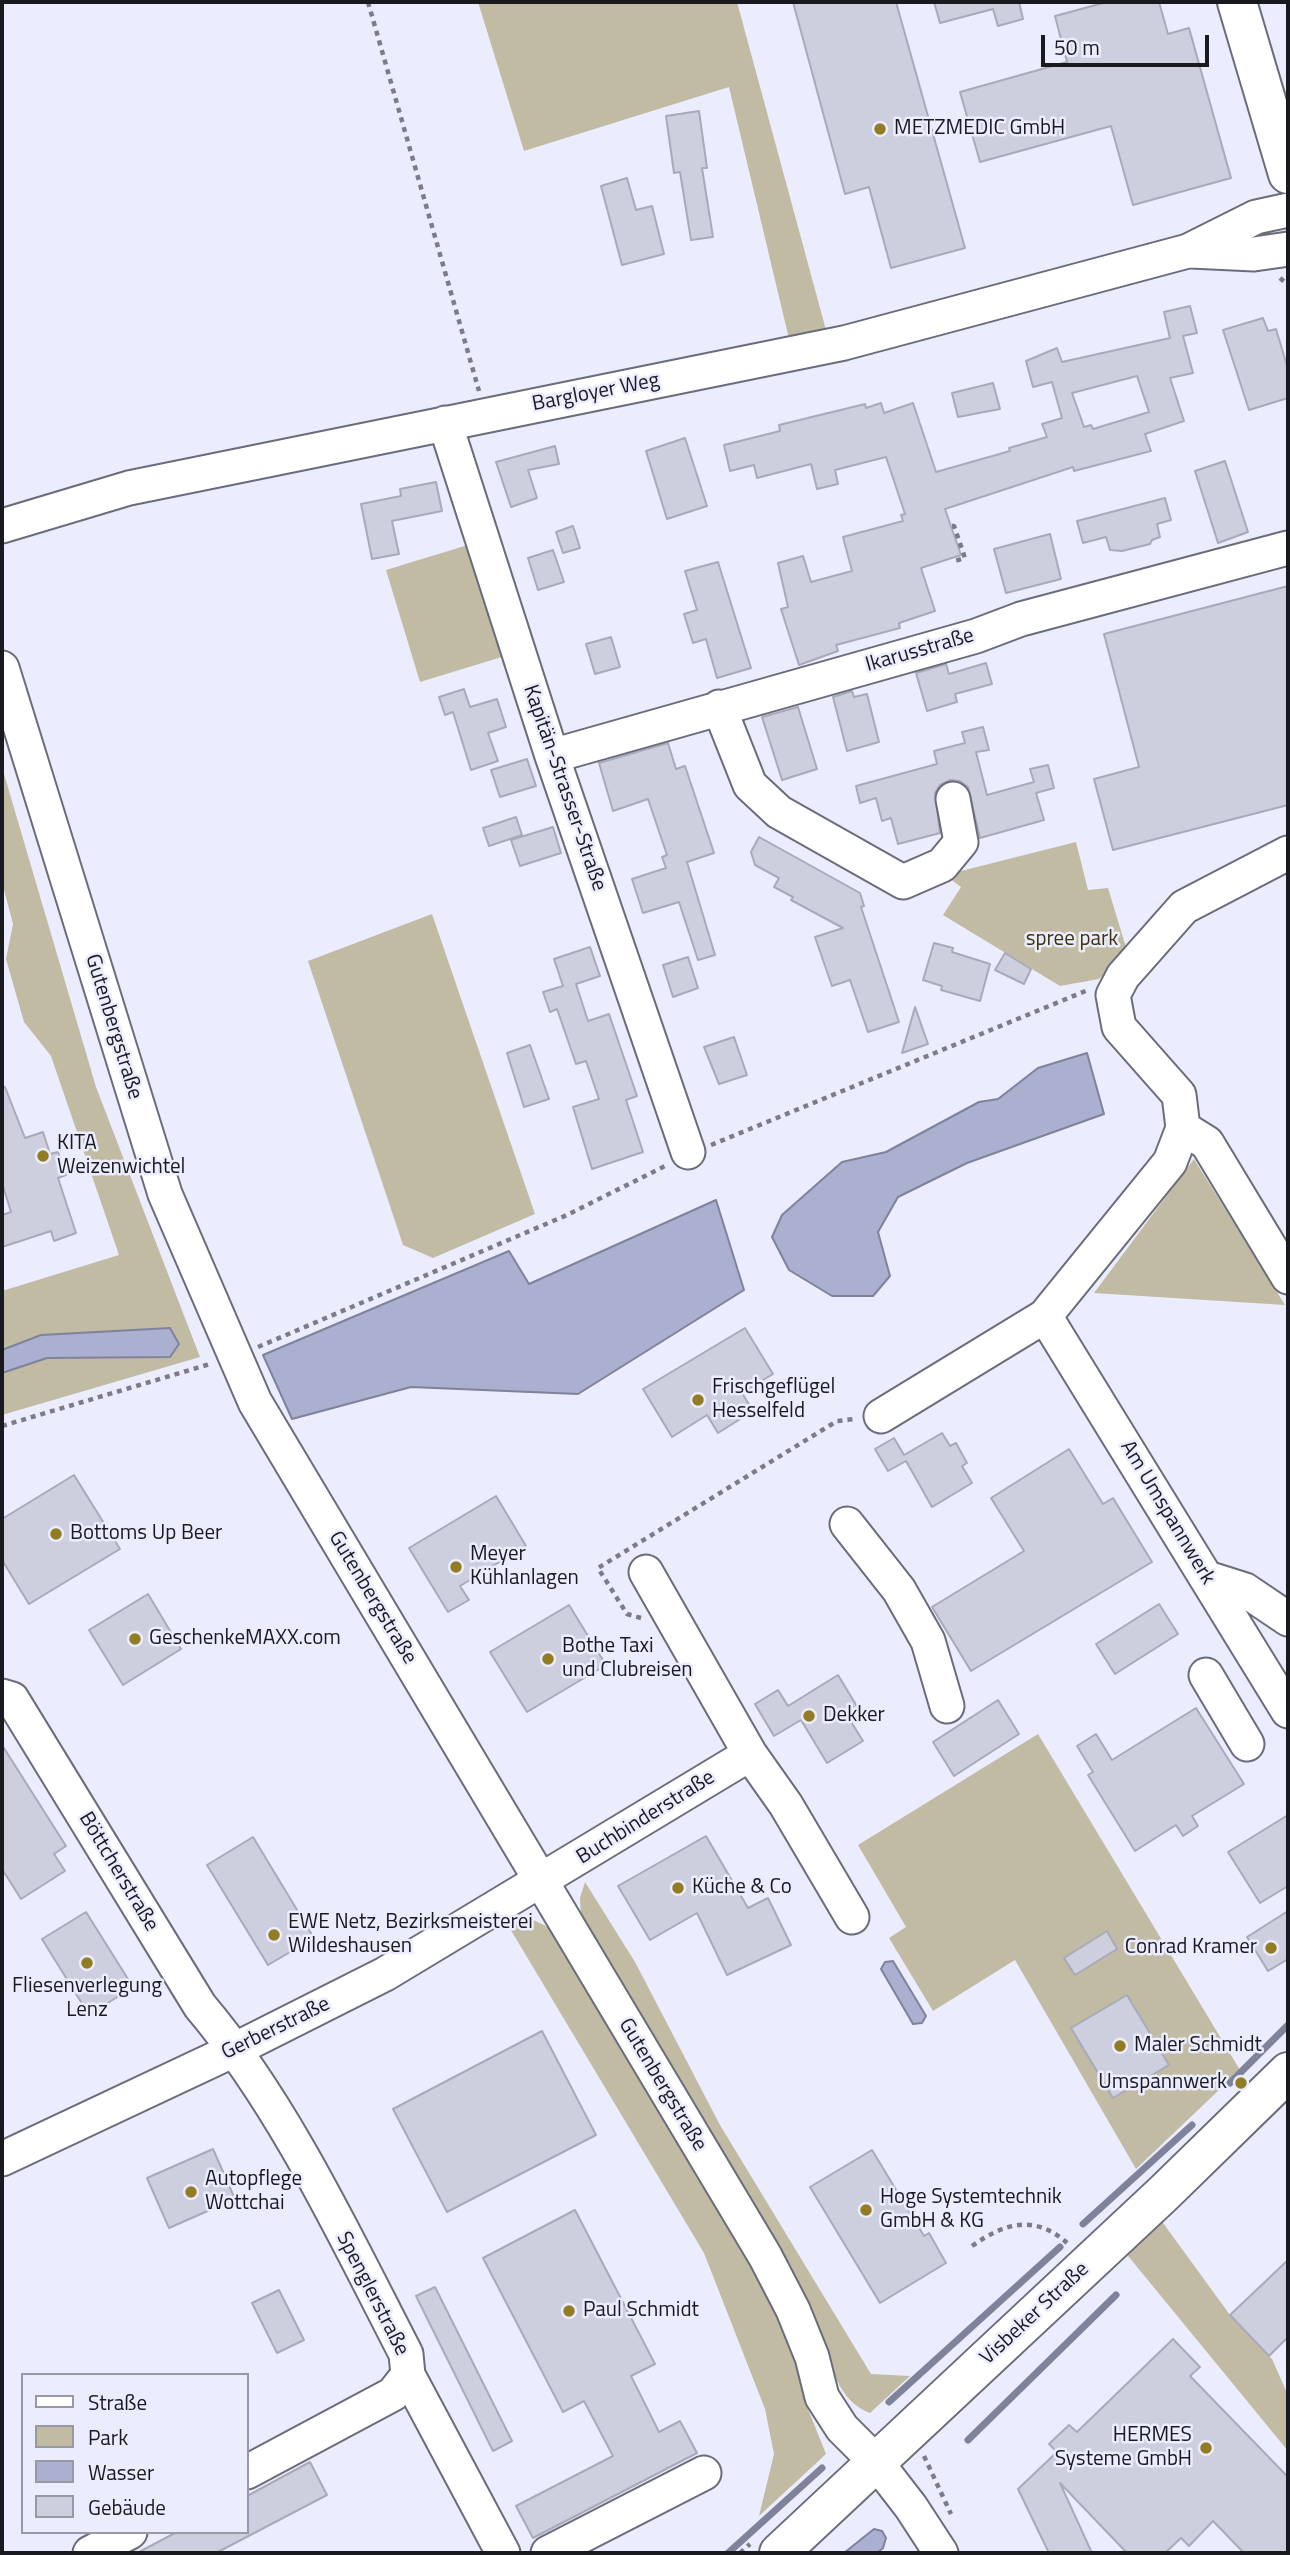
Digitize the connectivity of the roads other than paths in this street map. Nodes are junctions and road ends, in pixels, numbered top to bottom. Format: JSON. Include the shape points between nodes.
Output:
{"nodes":[{"id":1,"x":1237,"y":2,"type":"edge"},
{"id":2,"x":1288,"y":174,"type":"edge"},
{"id":3,"x":1288,"y":210,"type":"edge"},
{"id":4,"x":1288,"y":249,"type":"edge"},
{"id":5,"x":1188,"y":251,"type":"junction"},
{"id":6,"x":445,"y":423,"type":"junction"},
{"id":7,"x":2,"y":526,"type":"edge"},
{"id":8,"x":1288,"y":548,"type":"edge"},
{"id":9,"x":2,"y":667,"type":"edge"},
{"id":10,"x":719,"y":707,"type":"junction"},
{"id":11,"x":552,"y":756,"type":"junction"},
{"id":12,"x":953,"y":799,"type":"dead end"},
{"id":13,"x":1288,"y":853,"type":"edge"},
{"id":14,"x":1183,"y":1128,"type":"junction"},
{"id":15,"x":688,"y":1152,"type":"road end"},
{"id":16,"x":1288,"y":1277,"type":"edge"},
{"id":17,"x":1045,"y":1316,"type":"junction"},
{"id":18,"x":881,"y":1416,"type":"dead end"},
{"id":19,"x":847,"y":1524,"type":"dead end"},
{"id":20,"x":646,"y":1573,"type":"dead end"},
{"id":21,"x":1207,"y":1578,"type":"junction"},
{"id":22,"x":1288,"y":1619,"type":"edge"},
{"id":23,"x":1206,"y":1675,"type":"dead end"},
{"id":24,"x":2,"y":1696,"type":"edge"},
{"id":25,"x":947,"y":1706,"type":"dead end"},
{"id":26,"x":1288,"y":1711,"type":"edge"},
{"id":27,"x":1247,"y":1744,"type":"dead end"},
{"id":28,"x":750,"y":1754,"type":"junction"},
{"id":29,"x":542,"y":1882,"type":"junction"},
{"id":30,"x":852,"y":1917,"type":"dead end"},
{"id":31,"x":236,"y":2049,"type":"junction"},
{"id":32,"x":1288,"y":2072,"type":"edge"},
{"id":33,"x":2,"y":2159,"type":"edge"},
{"id":34,"x":408,"y":2375,"type":"junction"},
{"id":35,"x":877,"y":2463,"type":"junction"},
{"id":36,"x":248,"y":2471,"type":"edge"},
{"id":37,"x":704,"y":2473,"type":"dead end"},
{"id":38,"x":126,"y":2534,"type":"edge"},
{"id":39,"x":89,"y":2553,"type":"edge"},
{"id":40,"x":503,"y":2553,"type":"edge"},
{"id":41,"x":548,"y":2553,"type":"edge"},
{"id":42,"x":779,"y":2553,"type":"edge"},
{"id":43,"x":941,"y":2553,"type":"edge"}],
"edges":[{"from":1,"to":2,"type":"main road"},
{"from":3,"to":5,"type":"street","name":"Bargloyer Weg","via":[[1256,217]]},
{"from":4,"to":5,"type":"street","name":"Bargloyer Weg","via":[[1254,254]]},
{"from":5,"to":6,"type":"street","name":"Bargloyer Weg","via":[[844,343]]},
{"from":6,"to":7,"type":"street","name":"Bargloyer Weg","via":[[129,488]]},
{"from":6,"to":11,"type":"street","name":"Kapitän-Strasser-Straße"},
{"from":8,"to":10,"type":"street","name":"Ikarusstraße"},
{"from":9,"to":29,"type":"street","name":"Gutenbergstraße","via":[[165,1194],[233,1357],[254,1402]]},
{"from":10,"to":11,"type":"street","name":"Ikarusstraße"},
{"from":10,"to":12,"type":"street","via":[[750,785],[779,812],[903,882],[942,865],[961,842]]},
{"from":11,"to":15,"type":"street","name":"Kapitän-Strasser-Straße"},
{"from":13,"to":14,"type":"street","via":[[1184,907],[1123,976],[1113,995],[1119,1027],[1179,1095]]},
{"from":14,"to":16,"type":"street","via":[[1207,1143]]},
{"from":14,"to":17,"type":"street","via":[[1170,1162]]},
{"from":17,"to":18,"type":"street"},
{"from":17,"to":21,"type":"street","name":"Am Umspannwerk"},
{"from":19,"to":25,"type":"street","via":[[899,1590],[922,1631]]},
{"from":20,"to":28,"type":"street"},
{"from":21,"to":22,"type":"street","via":[[1245,1590]]},
{"from":21,"to":26,"type":"street","name":"Am Umspannwerk"},
{"from":23,"to":27,"type":"street"},
{"from":24,"to":31,"type":"street","name":"Böttcherstraße","via":[[12,1699],[200,2006]]},
{"from":28,"to":29,"type":"street","name":"Buchbinderstraße"},
{"from":28,"to":30,"type":"street","via":[[786,1804]]},
{"from":29,"to":31,"type":"street","name":"Gerberstraße","via":[[385,1974]]},
{"from":29,"to":35,"type":"street","name":"Gutenbergstraße","via":[[765,2256],[812,2357],[822,2397],[842,2428]]},
{"from":31,"to":33,"type":"street","name":"Gerberstraße"},
{"from":31,"to":34,"type":"street","name":"Spenglerstraße","via":[[368,2280],[405,2354]]},
{"from":32,"to":35,"type":"main road","name":"Visbeker Straße"},
{"from":34,"to":36,"type":"street","name":"Spenglerstraße","via":[[393,2394]]},
{"from":34,"to":40,"type":"street"},
{"from":35,"to":42,"type":"main road","name":"Visbeker Straße"},
{"from":35,"to":43,"type":"street","name":"Gutenbergstraße"},
{"from":37,"to":41,"type":"street"},
{"from":38,"to":39,"type":"street"}]}
